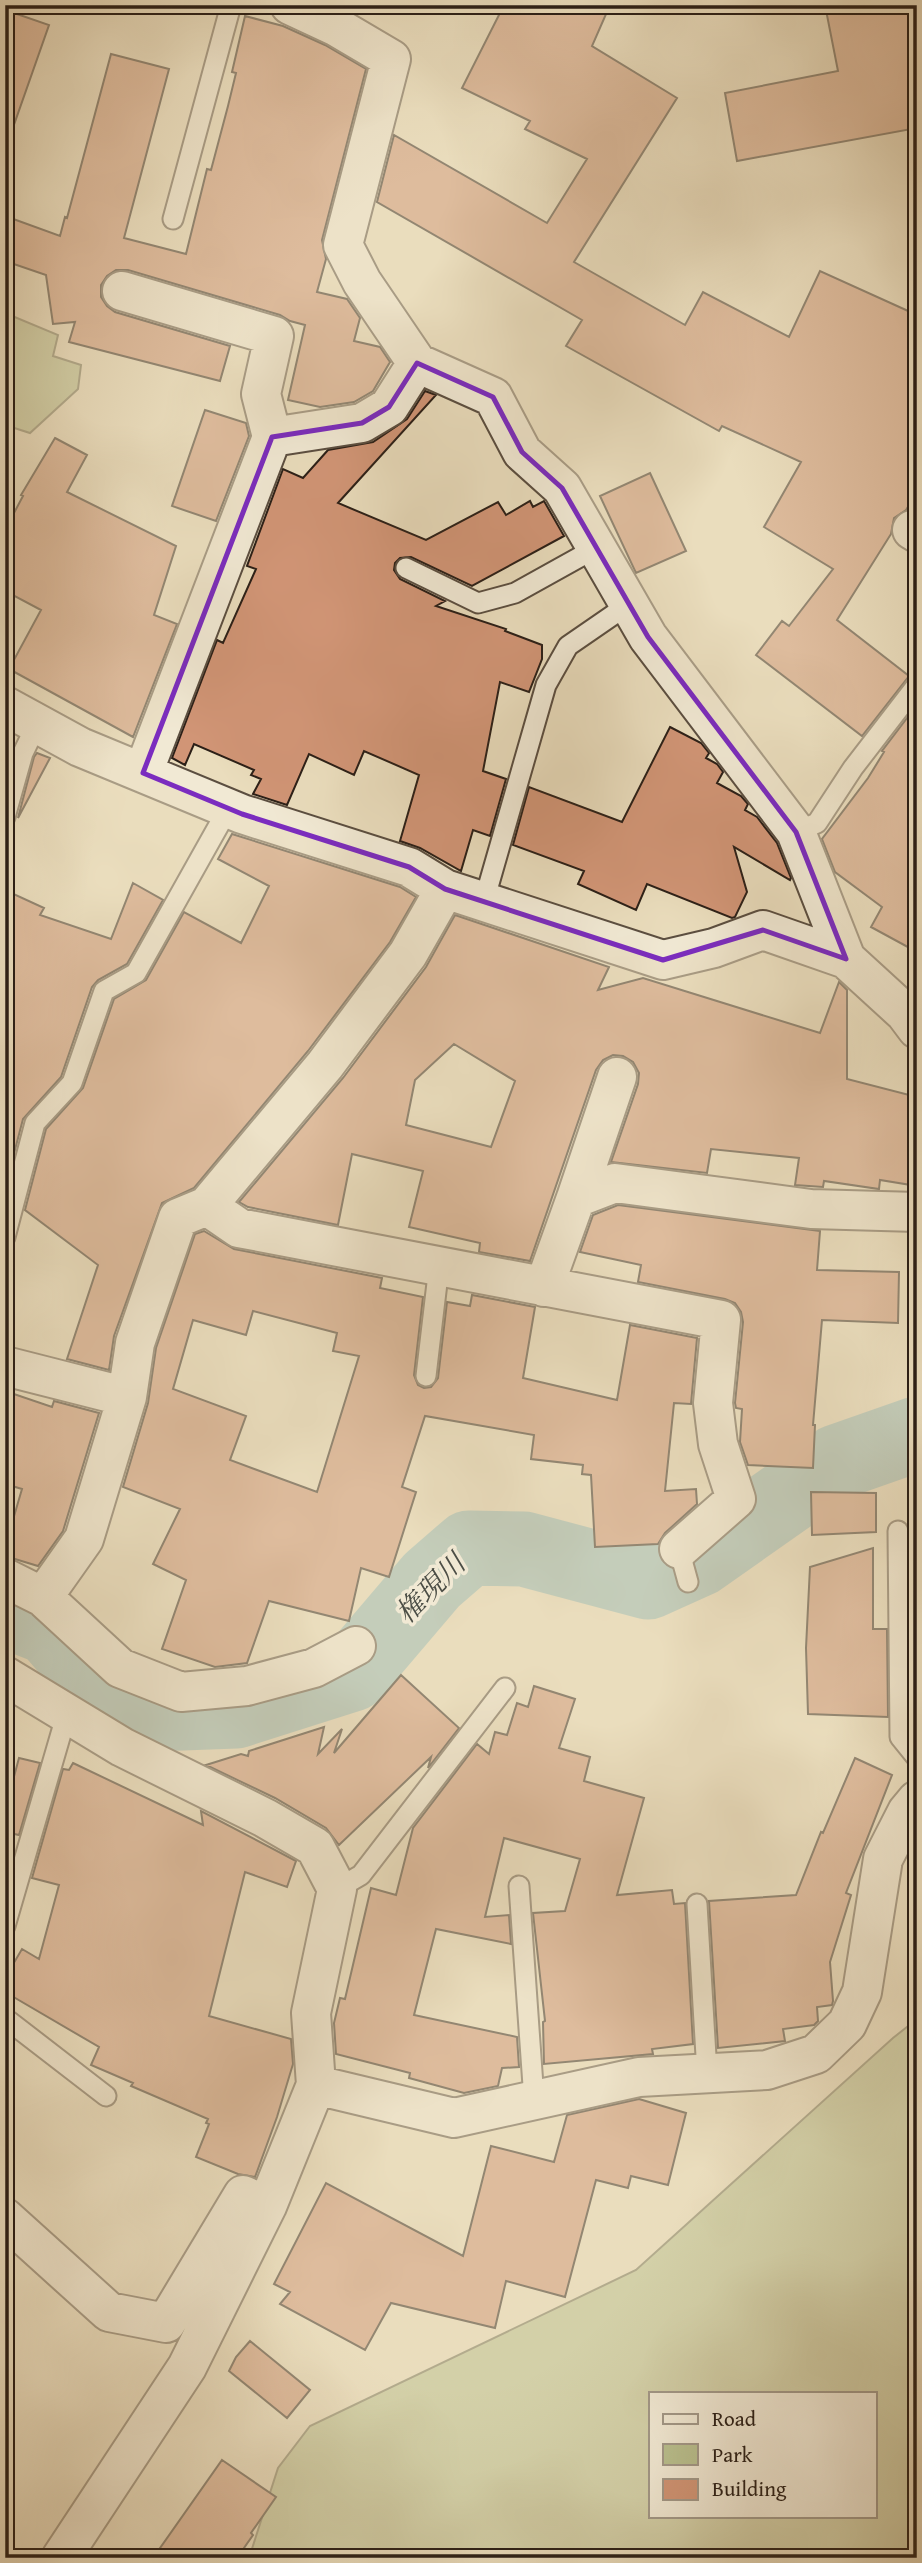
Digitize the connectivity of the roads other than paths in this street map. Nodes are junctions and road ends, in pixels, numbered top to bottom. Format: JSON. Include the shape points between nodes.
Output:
{"nodes":[{"id":1,"x":231,"y":5,"type":"edge"},
{"id":2,"x":290,"y":5,"type":"edge"},
{"id":3,"x":173,"y":219,"type":"dead end"},
{"id":4,"x":122,"y":291,"type":"dead end"},
{"id":5,"x":417,"y":363,"type":"junction"},
{"id":6,"x":272,"y":437,"type":"junction"},
{"id":7,"x":596,"y":548,"type":"junction"},
{"id":8,"x":406,"y":568,"type":"dead end"},
{"id":9,"x":629,"y":604,"type":"junction"},
{"id":10,"x":917,"y":685,"type":"edge"},
{"id":11,"x":21,"y":715,"type":"edge"},
{"id":12,"x":144,"y":773,"type":"junction"},
{"id":13,"x":228,"y":809,"type":"junction"},
{"id":14,"x":5,"y":817,"type":"edge"},
{"id":15,"x":796,"y":832,"type":"junction"},
{"id":16,"x":445,"y":889,"type":"junction"},
{"id":17,"x":484,"y":901,"type":"junction"},
{"id":18,"x":846,"y":959,"type":"junction"},
{"id":19,"x":917,"y":1028,"type":"edge"},
{"id":20,"x":617,"y":1077,"type":"dead end"},
{"id":21,"x":576,"y":1198,"type":"junction"},
{"id":22,"x":207,"y":1206,"type":"junction"},
{"id":23,"x":917,"y":1212,"type":"edge"},
{"id":24,"x":5,"y":1237,"type":"edge"},
{"id":25,"x":439,"y":1266,"type":"junction"},
{"id":26,"x":544,"y":1287,"type":"junction"},
{"id":27,"x":5,"y":1366,"type":"edge"},
{"id":28,"x":426,"y":1376,"type":"dead end"},
{"id":29,"x":127,"y":1397,"type":"junction"},
{"id":30,"x":898,"y":1531,"type":"dead end"},
{"id":31,"x":684,"y":1565,"type":"dead end"},
{"id":32,"x":5,"y":1578,"type":"edge"},
{"id":33,"x":43,"y":1597,"type":"junction"},
{"id":34,"x":356,"y":1646,"type":"dead end"},
{"id":35,"x":5,"y":1676,"type":"edge"},
{"id":36,"x":505,"y":1688,"type":"dead end"},
{"id":37,"x":67,"y":1713,"type":"junction"},
{"id":38,"x":917,"y":1758,"type":"edge"},
{"id":39,"x":917,"y":1800,"type":"edge"},
{"id":40,"x":519,"y":1886,"type":"dead end"},
{"id":41,"x":337,"y":1889,"type":"junction"},
{"id":42,"x":697,"y":1904,"type":"dead end"},
{"id":43,"x":5,"y":1926,"type":"edge"},
{"id":44,"x":5,"y":2018,"type":"edge"},
{"id":45,"x":707,"y":2073,"type":"junction"},
{"id":46,"x":316,"y":2085,"type":"junction"},
{"id":47,"x":106,"y":2096,"type":"dead end"},
{"id":48,"x":534,"y":2100,"type":"junction"},
{"id":49,"x":267,"y":2206,"type":"junction"},
{"id":50,"x":5,"y":2218,"type":"edge"},
{"id":51,"x":61,"y":2558,"type":"edge"}],
"edges":[{"from":1,"to":3,"type":"lane"},
{"from":2,"to":5,"type":"street","via":[[391,59],[343,245],[362,282]]},
{"from":4,"to":6,"type":"street","via":[[274,335],[261,394]]},
{"from":5,"to":6,"type":"street","via":[[389,407],[362,423]]},
{"from":5,"to":7,"type":"street","via":[[493,397],[522,452],[562,488]]},
{"from":6,"to":12,"type":"street"},
{"from":7,"to":8,"type":"lane","via":[[515,593],[478,603]]},
{"from":7,"to":9,"type":"street"},
{"from":9,"to":15,"type":"street","via":[[648,637]]},
{"from":9,"to":17,"type":"lane","via":[[568,646],[546,685]]},
{"from":10,"to":15,"type":"lane","via":[[817,823]]},
{"from":11,"to":12,"type":"street","via":[[80,747]]},
{"from":11,"to":14,"type":"lane","via":[[23,753]]},
{"from":12,"to":13,"type":"street"},
{"from":13,"to":16,"type":"street","via":[[409,867]]},
{"from":13,"to":24,"type":"lane","via":[[136,973],[104,991],[72,1083],[35,1123]]},
{"from":15,"to":18,"type":"street"},
{"from":16,"to":17,"type":"street"},
{"from":16,"to":22,"type":"street","via":[[400,965],[325,1065]]},
{"from":17,"to":18,"type":"street","via":[[663,960],[763,930]]},
{"from":18,"to":19,"type":"street"},
{"from":20,"to":21,"type":"street"},
{"from":21,"to":23,"type":"street","via":[[615,1183],[811,1209]]},
{"from":21,"to":26,"type":"street"},
{"from":22,"to":25,"type":"street","via":[[239,1228]]},
{"from":22,"to":29,"type":"street","via":[[178,1218],[135,1343]]},
{"from":25,"to":26,"type":"street"},
{"from":25,"to":28,"type":"lane"},
{"from":26,"to":31,"type":"street","via":[[721,1320],[713,1403],[718,1444],[736,1499]]},
{"from":27,"to":29,"type":"street"},
{"from":29,"to":33,"type":"street","via":[[84,1539]]},
{"from":30,"to":38,"type":"lane","via":[[900,1737]]},
{"from":32,"to":33,"type":"street"},
{"from":33,"to":34,"type":"street","via":[[120,1668],[181,1692],[247,1686],[314,1668]]},
{"from":35,"to":37,"type":"street"},
{"from":36,"to":41,"type":"lane","via":[[361,1875]]},
{"from":37,"to":41,"type":"street","via":[[122,1747],[315,1847]]},
{"from":37,"to":43,"type":"lane"},
{"from":39,"to":45,"type":"street","via":[[883,1859],[862,1992],[847,2024],[816,2054],[767,2070]]},
{"from":40,"to":48,"type":"lane"},
{"from":41,"to":46,"type":"street","via":[[311,2013]]},
{"from":42,"to":45,"type":"lane"},
{"from":44,"to":47,"type":"lane"},
{"from":45,"to":48,"type":"street","via":[[639,2077]]},
{"from":46,"to":48,"type":"street","via":[[454,2118]]},
{"from":46,"to":49,"type":"street"},
{"from":49,"to":50,"type":"street","via":[[243,2195],[166,2323],[109,2312]]},
{"from":49,"to":51,"type":"street","via":[[187,2367]]}]}
